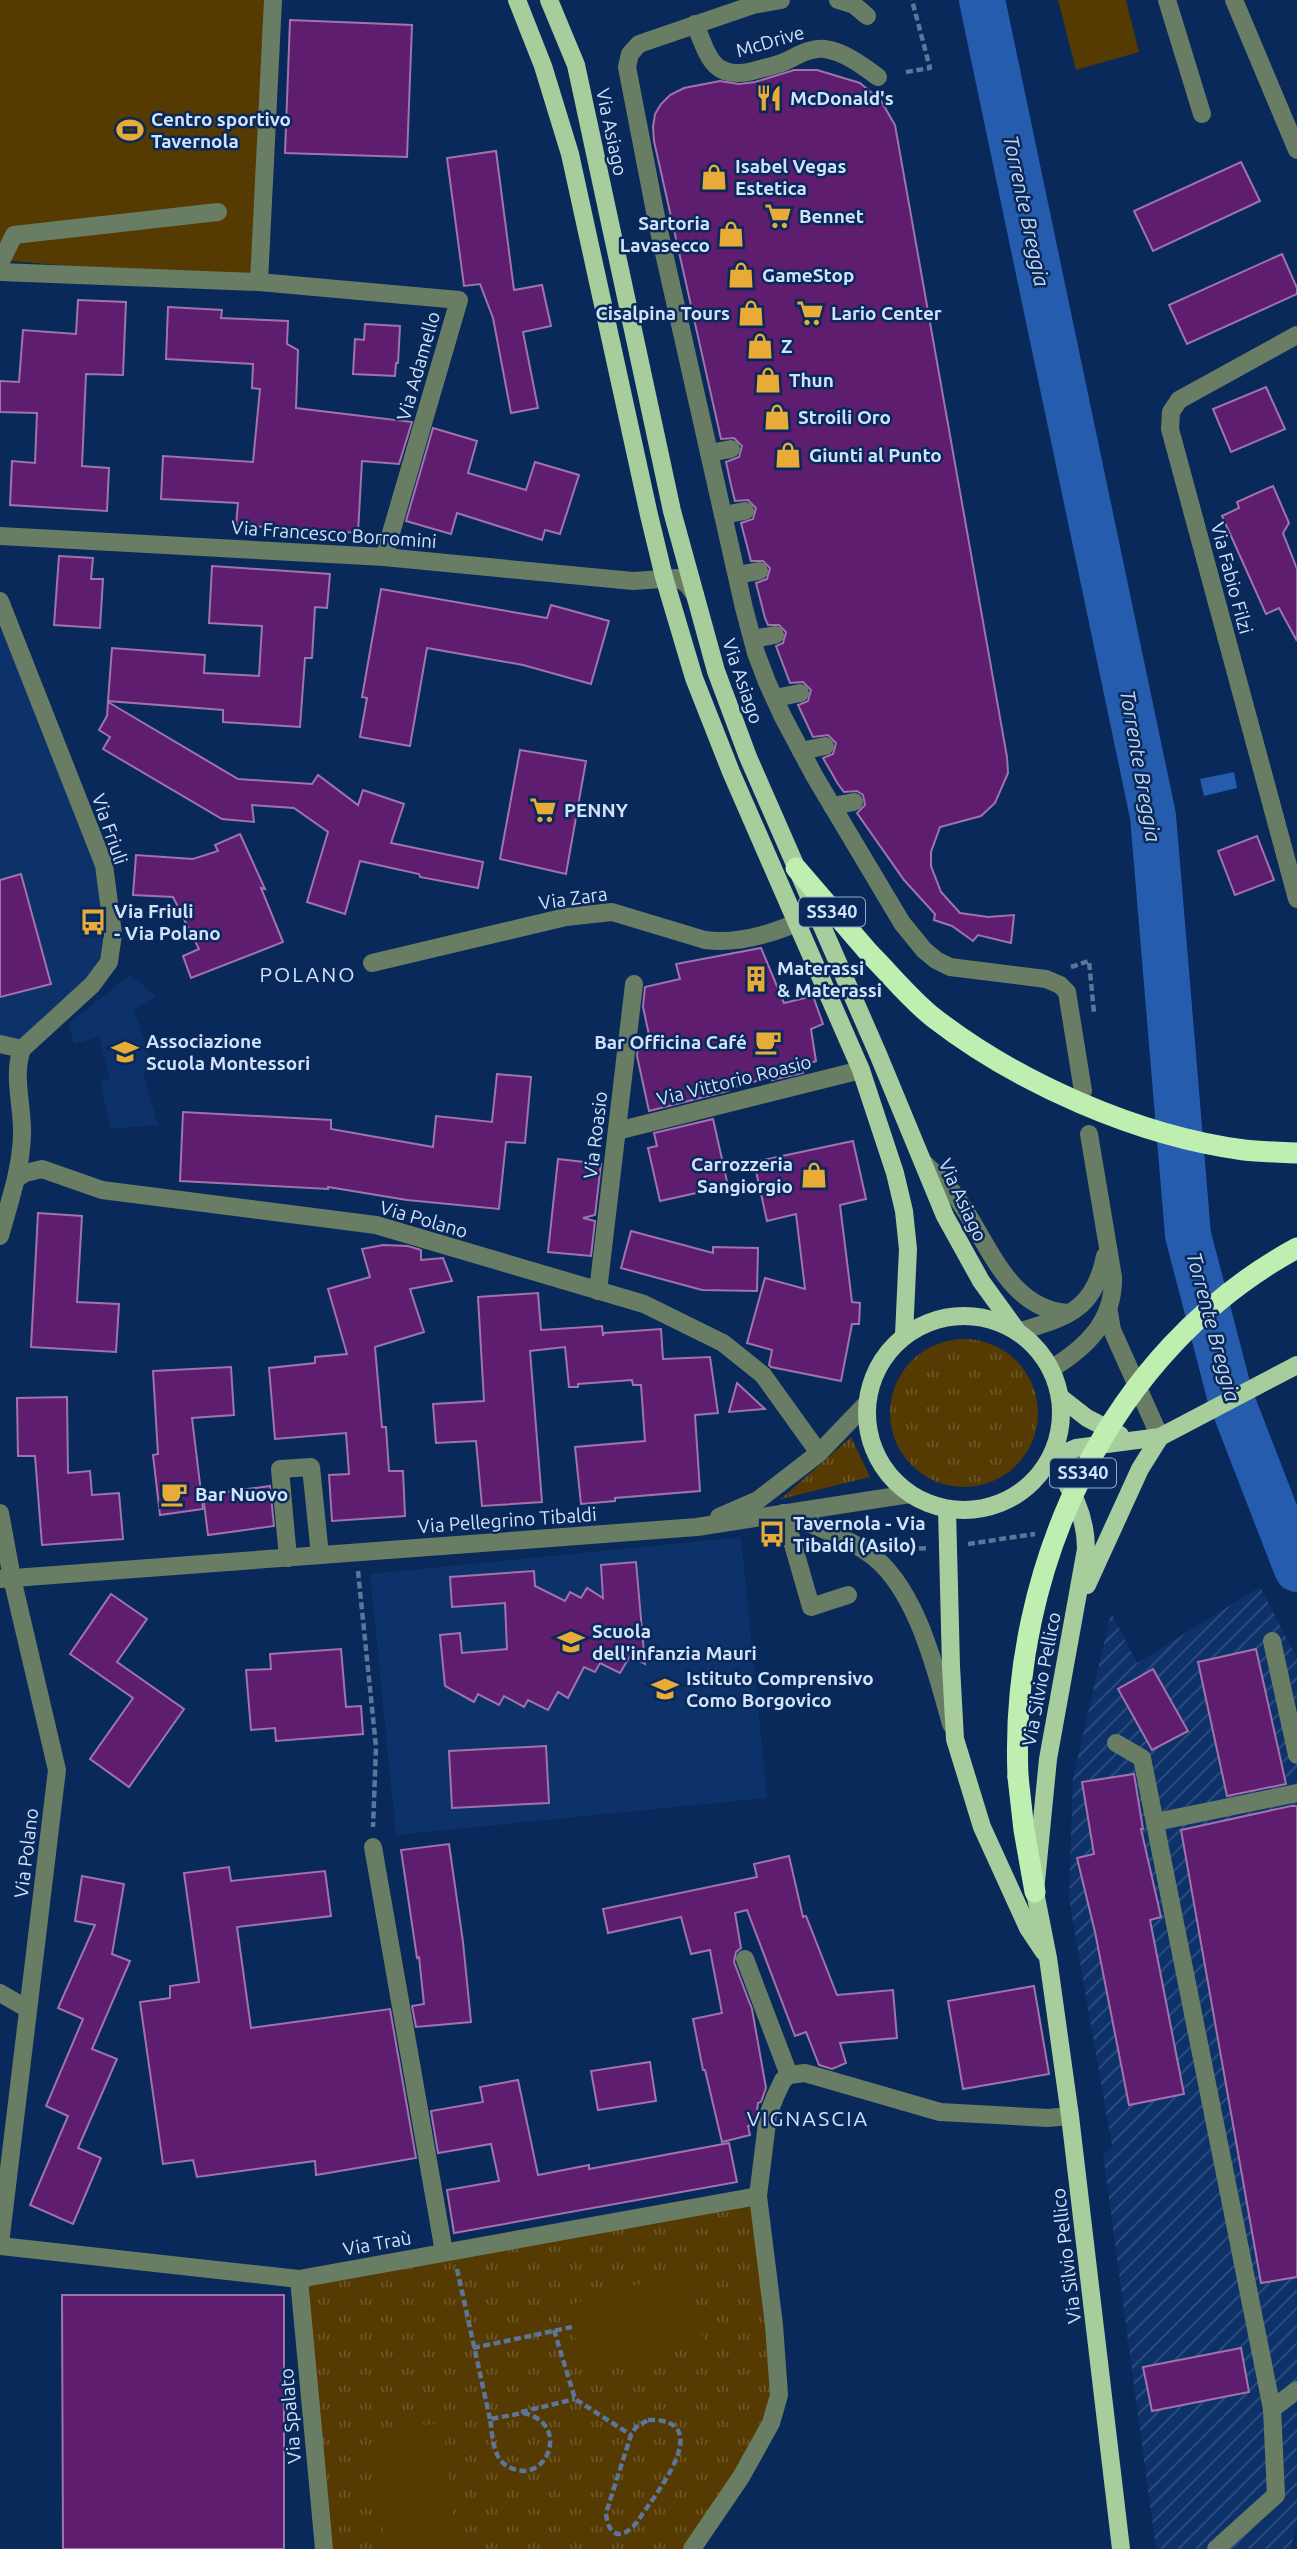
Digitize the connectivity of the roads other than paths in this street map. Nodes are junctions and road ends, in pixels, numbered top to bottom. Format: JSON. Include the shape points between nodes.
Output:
{"nodes":[{"id":1,"x":273,"y":0,"type":"edge"},
{"id":2,"x":517,"y":0,"type":"edge"},
{"id":3,"x":549,"y":0,"type":"edge"},
{"id":4,"x":774,"y":0,"type":"edge"},
{"id":5,"x":781,"y":0,"type":"edge"},
{"id":6,"x":838,"y":0,"type":"edge"},
{"id":7,"x":864,"y":0,"type":"edge"},
{"id":8,"x":1167,"y":0,"type":"edge"},
{"id":9,"x":1234,"y":0,"type":"edge"},
{"id":10,"x":695,"y":23,"type":"junction"},
{"id":11,"x":878,"y":77,"type":"dead end"},
{"id":12,"x":1202,"y":114,"type":"dead end"},
{"id":13,"x":1297,"y":150,"type":"edge"},
{"id":14,"x":218,"y":212,"type":"dead end"},
{"id":15,"x":0,"y":263,"type":"edge"},
{"id":16,"x":0,"y":272,"type":"edge"},
{"id":17,"x":259,"y":282,"type":"junction"},
{"id":18,"x":1297,"y":335,"type":"edge"},
{"id":19,"x":731,"y":449,"type":"dead end"},
{"id":20,"x":709,"y":453,"type":"junction"},
{"id":21,"x":745,"y":511,"type":"dead end"},
{"id":22,"x":723,"y":515,"type":"junction"},
{"id":23,"x":0,"y":536,"type":"edge"},
{"id":24,"x":384,"y":557,"type":"junction"},
{"id":25,"x":758,"y":571,"type":"dead end"},
{"id":26,"x":737,"y":575,"type":"junction"},
{"id":27,"x":664,"y":578,"type":"junction"},
{"id":28,"x":695,"y":595,"type":"junction"},
{"id":29,"x":0,"y":601,"type":"edge"},
{"id":30,"x":775,"y":635,"type":"dead end"},
{"id":31,"x":752,"y":639,"type":"junction"},
{"id":32,"x":800,"y":693,"type":"dead end"},
{"id":33,"x":775,"y":698,"type":"junction"},
{"id":34,"x":824,"y":746,"type":"dead end"},
{"id":35,"x":801,"y":751,"type":"junction"},
{"id":36,"x":854,"y":802,"type":"dead end"},
{"id":37,"x":832,"y":806,"type":"junction"},
{"id":38,"x":796,"y":868,"type":"junction"},
{"id":39,"x":1297,"y":899,"type":"edge"},
{"id":40,"x":817,"y":914,"type":"junction"},
{"id":41,"x":798,"y":923,"type":"junction"},
{"id":42,"x":372,"y":962,"type":"dead end"},
{"id":43,"x":634,"y":984,"type":"dead end"},
{"id":44,"x":0,"y":1044,"type":"edge"},
{"id":45,"x":22,"y":1049,"type":"junction"},
{"id":46,"x":860,"y":1070,"type":"junction"},
{"id":47,"x":1083,"y":1091,"type":"dead end"},
{"id":48,"x":617,"y":1131,"type":"junction"},
{"id":49,"x":1089,"y":1134,"type":"dead end"},
{"id":50,"x":1297,"y":1153,"type":"edge"},
{"id":51,"x":921,"y":1160,"type":"junction"},
{"id":52,"x":16,"y":1179,"type":"junction"},
{"id":53,"x":0,"y":1236,"type":"edge"},
{"id":54,"x":1107,"y":1245,"type":"junction"},
{"id":55,"x":1297,"y":1248,"type":"edge"},
{"id":56,"x":598,"y":1291,"type":"junction"},
{"id":57,"x":1109,"y":1312,"type":"junction"},
{"id":58,"x":1068,"y":1313,"type":"junction"},
{"id":59,"x":1018,"y":1332,"type":"junction"},
{"id":60,"x":904,"y":1335,"type":"junction"},
{"id":61,"x":1051,"y":1369,"type":"junction"},
{"id":62,"x":1290,"y":1369,"type":"edge"},
{"id":63,"x":1060,"y":1397,"type":"junction"},
{"id":64,"x":866,"y":1403,"type":"junction"},
{"id":65,"x":1168,"y":1433,"type":"junction"},
{"id":66,"x":1140,"y":1441,"type":"junction"},
{"id":67,"x":819,"y":1453,"type":"junction"},
{"id":68,"x":1050,"y":1459,"type":"junction"},
{"id":69,"x":910,"y":1494,"type":"junction"},
{"id":70,"x":947,"y":1509,"type":"junction"},
{"id":71,"x":0,"y":1513,"type":"edge"},
{"id":72,"x":784,"y":1513,"type":"junction"},
{"id":73,"x":697,"y":1527,"type":"junction"},
{"id":74,"x":320,"y":1555,"type":"junction"},
{"id":75,"x":288,"y":1558,"type":"junction"},
{"id":76,"x":6,"y":1579,"type":"edge"},
{"id":77,"x":848,"y":1595,"type":"dead end"},
{"id":78,"x":1076,"y":1608,"type":"junction"},
{"id":79,"x":1272,"y":1641,"type":"dead end"},
{"id":80,"x":955,"y":1739,"type":"junction"},
{"id":81,"x":1116,"y":1743,"type":"dead end"},
{"id":82,"x":1297,"y":1755,"type":"edge"},
{"id":83,"x":1297,"y":1793,"type":"edge"},
{"id":84,"x":1156,"y":1822,"type":"junction"},
{"id":85,"x":373,"y":1847,"type":"road end"},
{"id":86,"x":1035,"y":1892,"type":"junction"},
{"id":87,"x":1048,"y":1958,"type":"junction"},
{"id":88,"x":746,"y":1959,"type":"dead end"},
{"id":89,"x":0,"y":1993,"type":"edge"},
{"id":90,"x":28,"y":2009,"type":"junction"},
{"id":91,"x":789,"y":2075,"type":"junction"},
{"id":92,"x":1070,"y":2116,"type":"junction"},
{"id":93,"x":6,"y":2139,"type":"edge"},
{"id":94,"x":758,"y":2196,"type":"junction"},
{"id":95,"x":0,"y":2245,"type":"edge"},
{"id":96,"x":449,"y":2252,"type":"junction"},
{"id":97,"x":299,"y":2278,"type":"junction"},
{"id":98,"x":1297,"y":2390,"type":"edge"},
{"id":99,"x":1272,"y":2409,"type":"junction"},
{"id":100,"x":324,"y":2549,"type":"edge"},
{"id":101,"x":692,"y":2549,"type":"edge"},
{"id":102,"x":1121,"y":2549,"type":"edge"},
{"id":103,"x":1216,"y":2549,"type":"edge"}],
"edges":[{"from":1,"to":17,"type":"street"},
{"from":2,"to":27,"type":"main road","via":[[570,154]]},
{"from":3,"to":28,"type":"main road","name":"Via Asiago","via":[[576,65],[672,512]]},
{"from":4,"to":5,"type":"street"},
{"from":4,"to":10,"type":"street"},
{"from":6,"to":7,"type":"street","via":[[867,16]]},
{"from":8,"to":12,"type":"street"},
{"from":9,"to":13,"type":"street"},
{"from":10,"to":11,"type":"street","name":"McDrive","via":[[709,57],[722,72],[741,74],[825,49],[848,57]]},
{"from":10,"to":20,"type":"street","via":[[639,44],[626,68]]},
{"from":14,"to":15,"type":"street","via":[[14,235]]},
{"from":16,"to":17,"type":"street","name":"Via Adamello"},
{"from":17,"to":24,"type":"street","name":"Via Adamello","via":[[459,300]]},
{"from":18,"to":39,"type":"street","name":"Via Fabio Filzi","via":[[1179,400],[1171,412],[1170,429]]},
{"from":19,"to":20,"type":"street"},
{"from":20,"to":22,"type":"street"},
{"from":21,"to":22,"type":"street"},
{"from":22,"to":26,"type":"street"},
{"from":23,"to":24,"type":"street","name":"Via Francesco Borromini"},
{"from":24,"to":27,"type":"street","name":"Via Francesco Borromini","via":[[633,580]]},
{"from":25,"to":26,"type":"street"},
{"from":26,"to":31,"type":"street"},
{"from":27,"to":28,"type":"street","via":[[677,578]]},
{"from":27,"to":41,"type":"main road","via":[[698,690]]},
{"from":28,"to":38,"type":"main road","name":"Via Asiago","via":[[734,720]]},
{"from":29,"to":45,"type":"street","name":"Via Friuli","via":[[104,865],[113,934],[109,962],[92,985]]},
{"from":30,"to":31,"type":"street"},
{"from":31,"to":33,"type":"street"},
{"from":32,"to":33,"type":"street"},
{"from":33,"to":35,"type":"street"},
{"from":34,"to":35,"type":"street"},
{"from":35,"to":37,"type":"street"},
{"from":36,"to":37,"type":"street"},
{"from":37,"to":47,"type":"street","via":[[890,906],[924,950],[961,970],[1046,979],[1067,992]]},
{"from":38,"to":40,"type":"main road","name":"Via Asiago"},
{"from":38,"to":50,"type":"highway","number":"SS340","bridge":true,"via":[[870,954],[933,1017],[1009,1068],[1084,1105],[1151,1129],[1243,1150]]},
{"from":40,"to":41,"type":"street","name":"Via Zara"},
{"from":40,"to":51,"type":"main road","name":"Via Asiago"},
{"from":41,"to":42,"type":"street","name":"Via Zara","via":[[720,942],[612,912],[566,917]]},
{"from":41,"to":46,"type":"main road"},
{"from":43,"to":48,"type":"street","name":"Via Roasio"},
{"from":44,"to":45,"type":"street"},
{"from":45,"to":52,"type":"street","via":[[17,1062],[22,1135]]},
{"from":46,"to":48,"type":"street","name":"Via Vittorio Roasio"},
{"from":46,"to":60,"type":"main road","via":[[904,1210],[908,1270]]},
{"from":48,"to":56,"type":"street","name":"Via Roasio"},
{"from":49,"to":54,"type":"street"},
{"from":51,"to":58,"type":"street","via":[[951,1189],[1017,1289],[1034,1303]]},
{"from":51,"to":59,"type":"main road","name":"Via Asiago","via":[[962,1251]]},
{"from":52,"to":53,"type":"street"},
{"from":52,"to":56,"type":"street","name":"Via Polano","via":[[42,1170],[102,1190],[376,1226]]},
{"from":54,"to":57,"type":"street","via":[[1113,1296]]},
{"from":54,"to":58,"type":"street","via":[[1101,1278],[1092,1294]]},
{"from":55,"to":86,"type":"highway","number":"SS340","bridge":true,"via":[[1232,1292],[1181,1337],[1130,1396],[1093,1454],[1051,1548],[1033,1605],[1019,1693],[1018,1777]]},
{"from":56,"to":67,"type":"street","name":"Via Polano","via":[[644,1304],[723,1343],[763,1375]]},
{"from":57,"to":61,"type":"street","via":[[1086,1343]]},
{"from":57,"to":65,"type":"street","via":[[1112,1330]]},
{"from":58,"to":59,"type":"street"},
{"from":59,"to":60,"type":"main road","via":[[994,1320],[967,1315],[939,1318]]},
{"from":59,"to":61,"type":"main road"},
{"from":60,"to":64,"type":"main road","via":[[872,1378]]},
{"from":61,"to":63,"type":"main road"},
{"from":62,"to":65,"type":"main road"},
{"from":63,"to":66,"type":"main road","via":[[1111,1433]]},
{"from":63,"to":68,"type":"main road","via":[[1060,1433]]},
{"from":64,"to":67,"type":"street","name":"Via Pellegrino Tibaldi"},
{"from":64,"to":69,"type":"main road","via":[[875,1454],[891,1478]]},
{"from":65,"to":66,"type":"main road"},
{"from":65,"to":78,"type":"main road","via":[[1140,1469]]},
{"from":66,"to":68,"type":"main road","via":[[1076,1448]]},
{"from":67,"to":73,"type":"street","name":"Via Pellegrino Tibaldi","via":[[758,1500]]},
{"from":68,"to":70,"type":"main road","via":[[1038,1478],[1015,1496],[990,1507]]},
{"from":68,"to":78,"type":"main road","name":"Via Silvio Pellico","via":[[1076,1499],[1086,1532]]},
{"from":69,"to":70,"type":"main road"},
{"from":69,"to":72,"type":"street","name":"Via Pellegrino Tibaldi"},
{"from":70,"to":80,"type":"main road","name":"Via Silvio Pellico"},
{"from":71,"to":76,"type":"street","name":"Via Polano"},
{"from":72,"to":73,"type":"street","name":"Via Pellegrino Tibaldi"},
{"from":72,"to":77,"type":"street","via":[[811,1607]]},
{"from":72,"to":80,"type":"street","via":[[869,1553],[904,1589],[931,1655]]},
{"from":73,"to":74,"type":"street","name":"Via Pellegrino Tibaldi"},
{"from":74,"to":75,"type":"street","name":"Via Pellegrino Tibaldi"},
{"from":74,"to":75,"type":"street","via":[[311,1467],[280,1469]]},
{"from":75,"to":76,"type":"street","name":"Via Pellegrino Tibaldi"},
{"from":76,"to":90,"type":"street","name":"Via Polano","via":[[57,1770]]},
{"from":78,"to":86,"type":"main road","name":"Via Silvio Pellico","via":[[1055,1709]]},
{"from":79,"to":82,"type":"street"},
{"from":80,"to":87,"type":"main road","name":"Via Silvio Pellico","via":[[982,1827],[1028,1928]]},
{"from":81,"to":84,"type":"street","via":[[1142,1758]]},
{"from":83,"to":84,"type":"street"},
{"from":84,"to":99,"type":"street"},
{"from":85,"to":96,"type":"street"},
{"from":86,"to":87,"type":"main road","name":"Via Silvio Pellico"},
{"from":87,"to":92,"type":"main road","name":"Via Silvio Pellico"},
{"from":88,"to":91,"type":"street"},
{"from":89,"to":90,"type":"street"},
{"from":90,"to":93,"type":"street","name":"Via Polano"},
{"from":91,"to":92,"type":"street","via":[[818,2076],[940,2112]]},
{"from":91,"to":94,"type":"street","via":[[768,2115]]},
{"from":92,"to":102,"type":"main road","name":"Via Silvio Pellico"},
{"from":93,"to":95,"type":"street","name":"Via Polano"},
{"from":94,"to":96,"type":"street","name":"Via Traù"},
{"from":94,"to":101,"type":"street","via":[[779,2395],[771,2423],[741,2477]]},
{"from":95,"to":97,"type":"street","name":"Via Traù"},
{"from":96,"to":97,"type":"street","name":"Via Traù"},
{"from":97,"to":100,"type":"street","name":"Via Spalato"},
{"from":98,"to":99,"type":"street"},
{"from":99,"to":103,"type":"street","via":[[1276,2495]]}]}
